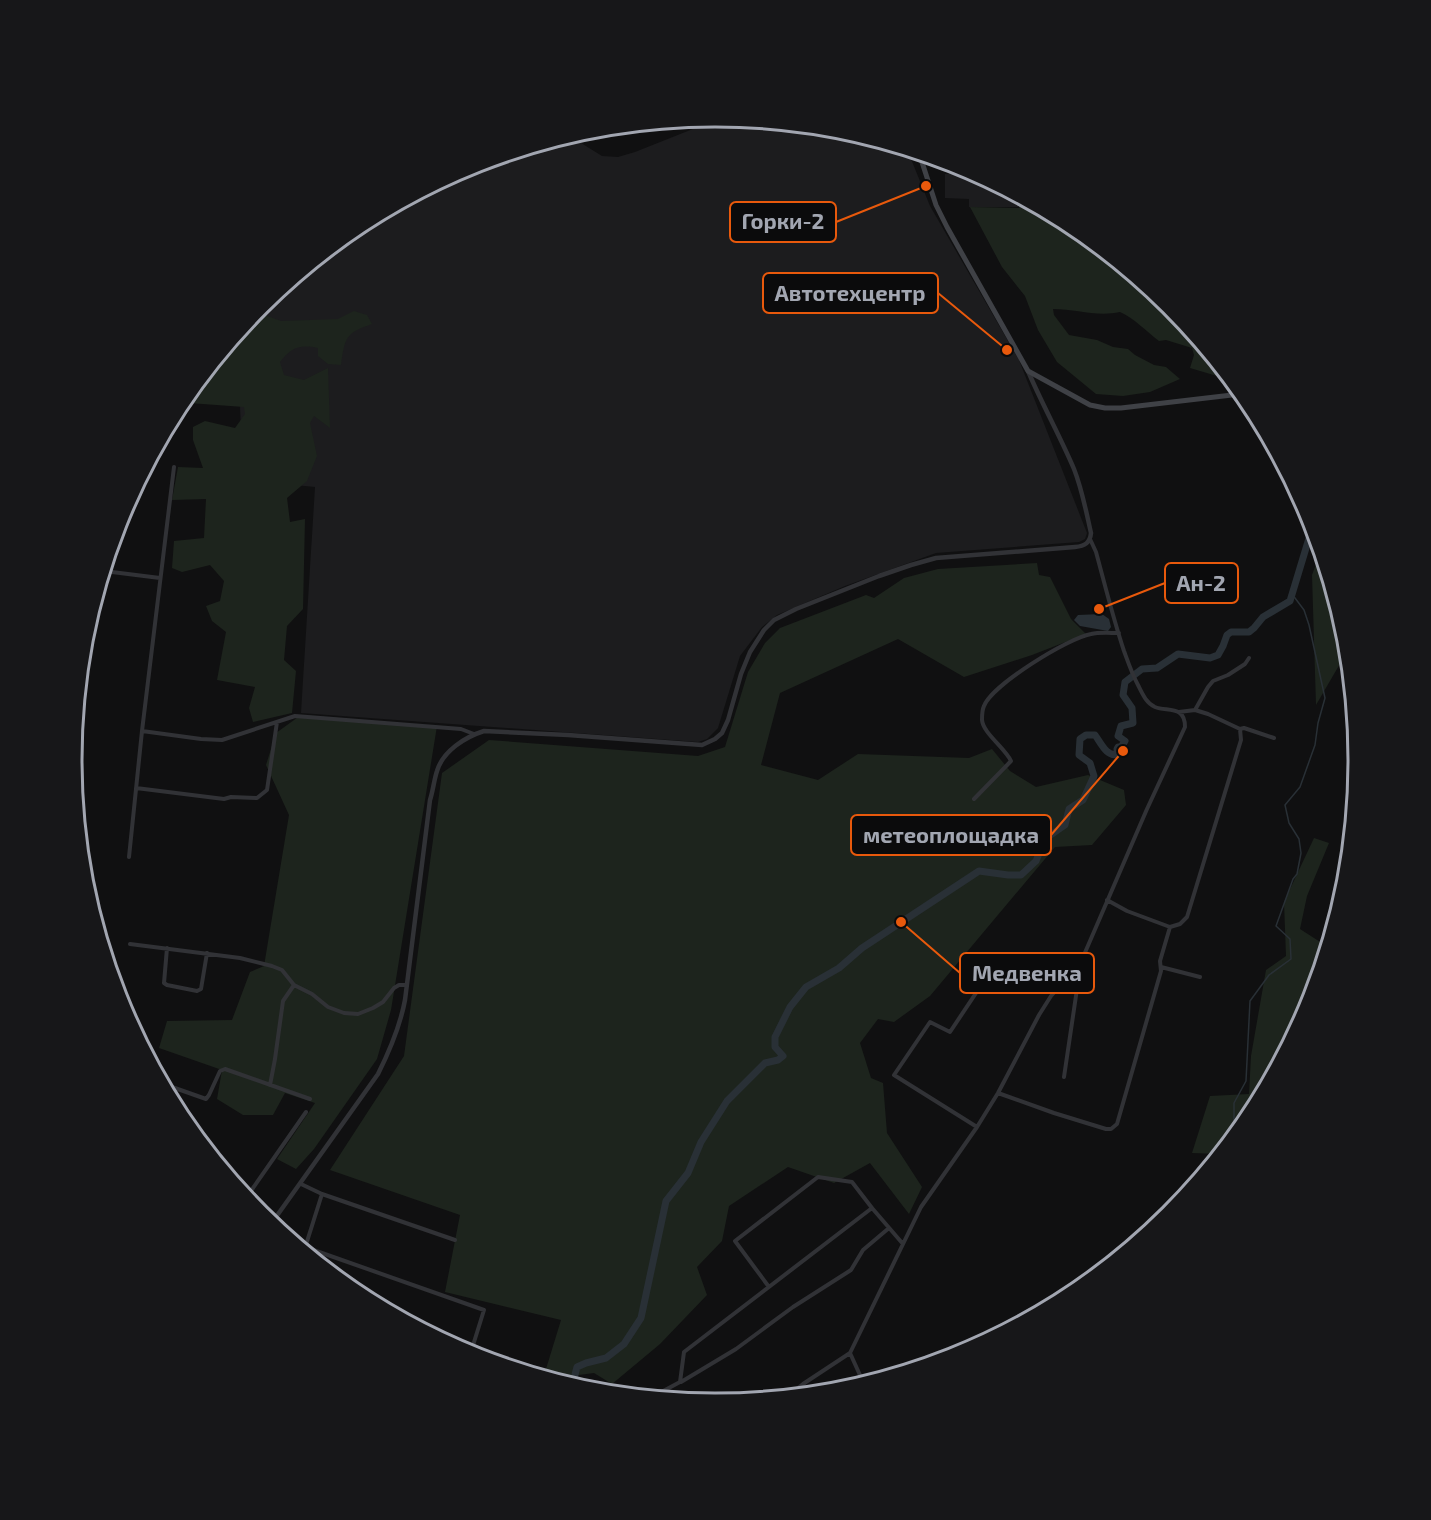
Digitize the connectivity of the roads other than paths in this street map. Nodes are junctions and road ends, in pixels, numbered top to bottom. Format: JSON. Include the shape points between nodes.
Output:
{"nodes":[{"id":1,"x":922,"y":162,"type":"edge"},
{"id":2,"x":1028,"y":371,"type":"junction"},
{"id":3,"x":1232,"y":395,"type":"edge"},
{"id":4,"x":174,"y":467,"type":"dead end"},
{"id":5,"x":1090,"y":539,"type":"junction"},
{"id":6,"x":111,"y":572,"type":"edge"},
{"id":7,"x":160,"y":578,"type":"junction"},
{"id":8,"x":1119,"y":633,"type":"junction"},
{"id":9,"x":1249,"y":658,"type":"dead end"},
{"id":10,"x":1195,"y":710,"type":"junction"},
{"id":11,"x":1178,"y":712,"type":"junction"},
{"id":12,"x":276,"y":722,"type":"junction"},
{"id":13,"x":1240,"y":729,"type":"junction"},
{"id":14,"x":142,"y":731,"type":"junction"},
{"id":15,"x":474,"y":734,"type":"junction"},
{"id":16,"x":1274,"y":738,"type":"dead end"},
{"id":17,"x":136,"y":788,"type":"junction"},
{"id":18,"x":974,"y":799,"type":"dead end"},
{"id":19,"x":129,"y":857,"type":"dead end"},
{"id":20,"x":1107,"y":900,"type":"junction"},
{"id":21,"x":1170,"y":927,"type":"junction"},
{"id":22,"x":130,"y":944,"type":"dead end"},
{"id":23,"x":167,"y":948,"type":"junction"},
{"id":24,"x":207,"y":953,"type":"junction"},
{"id":25,"x":1161,"y":967,"type":"junction"},
{"id":26,"x":1200,"y":977,"type":"dead end"},
{"id":27,"x":1074,"y":978,"type":"junction"},
{"id":28,"x":294,"y":985,"type":"junction"},
{"id":29,"x":407,"y":985,"type":"junction"},
{"id":30,"x":1059,"y":987,"type":"junction"},
{"id":31,"x":1064,"y":1077,"type":"dead end"},
{"id":32,"x":270,"y":1085,"type":"junction"},
{"id":33,"x":174,"y":1088,"type":"edge"},
{"id":34,"x":998,"y":1093,"type":"junction"},
{"id":35,"x":310,"y":1099,"type":"dead end"},
{"id":36,"x":306,"y":1112,"type":"dead end"},
{"id":37,"x":977,"y":1127,"type":"junction"},
{"id":38,"x":301,"y":1184,"type":"junction"},
{"id":39,"x":252,"y":1190,"type":"edge"},
{"id":40,"x":322,"y":1194,"type":"junction"},
{"id":41,"x":872,"y":1208,"type":"junction"},
{"id":42,"x":277,"y":1216,"type":"edge"},
{"id":43,"x":889,"y":1228,"type":"junction"},
{"id":44,"x":455,"y":1240,"type":"dead end"},
{"id":45,"x":307,"y":1243,"type":"edge"},
{"id":46,"x":903,"y":1244,"type":"junction"},
{"id":47,"x":321,"y":1254,"type":"edge"},
{"id":48,"x":769,"y":1287,"type":"junction"},
{"id":49,"x":473,"y":1345,"type":"edge"},
{"id":50,"x":850,"y":1353,"type":"junction"},
{"id":51,"x":860,"y":1376,"type":"edge"},
{"id":52,"x":680,"y":1382,"type":"junction"},
{"id":53,"x":798,"y":1388,"type":"edge"},
{"id":54,"x":663,"y":1391,"type":"edge"}],
"edges":[{"from":1,"to":2,"type":"main road","via":[[946,227]]},
{"from":2,"to":3,"type":"main road","via":[[1090,405],[1105,408]]},
{"from":2,"to":5,"type":"street","via":[[1081,489]]},
{"from":4,"to":7,"type":"street"},
{"from":5,"to":8,"type":"street"},
{"from":5,"to":15,"type":"street","via":[[1076,547],[926,560],[774,620],[750,652],[722,733],[702,745],[494,731]]},
{"from":6,"to":7,"type":"street"},
{"from":7,"to":14,"type":"street"},
{"from":8,"to":11,"type":"street","via":[[1130,668],[1147,701]]},
{"from":8,"to":18,"type":"street","via":[[1091,633],[1070,642],[1044,655],[990,697],[982,713],[983,726],[1011,761]]},
{"from":9,"to":10,"type":"street","via":[[1214,681]]},
{"from":10,"to":11,"type":"street"},
{"from":10,"to":13,"type":"street"},
{"from":11,"to":20,"type":"street","via":[[1185,727]]},
{"from":12,"to":14,"type":"street","via":[[222,740]]},
{"from":12,"to":15,"type":"street","via":[[295,716],[462,729]]},
{"from":12,"to":17,"type":"street","via":[[267,790],[256,798],[224,799]]},
{"from":13,"to":16,"type":"street"},
{"from":13,"to":21,"type":"street","via":[[1241,740],[1187,917]]},
{"from":14,"to":17,"type":"street"},
{"from":15,"to":29,"type":"street","via":[[454,747],[438,769],[430,800]]},
{"from":17,"to":19,"type":"street"},
{"from":20,"to":21,"type":"street"},
{"from":20,"to":27,"type":"street"},
{"from":21,"to":25,"type":"street"},
{"from":22,"to":23,"type":"street"},
{"from":23,"to":24,"type":"street"},
{"from":23,"to":24,"type":"street","via":[[164,982],[197,991],[201,989]]},
{"from":24,"to":28,"type":"street","via":[[272,966],[282,970]]},
{"from":25,"to":26,"type":"street"},
{"from":25,"to":34,"type":"street","via":[[1117,1124],[1111,1130]]},
{"from":27,"to":30,"type":"street"},
{"from":27,"to":31,"type":"street","via":[[1077,989]]},
{"from":28,"to":29,"type":"street","via":[[328,1006],[358,1014],[383,1002],[399,985]]},
{"from":28,"to":32,"type":"street","via":[[283,1001]]},
{"from":29,"to":38,"type":"street","via":[[397,1031],[378,1074]]},
{"from":30,"to":34,"type":"street"},
{"from":30,"to":37,"type":"street","via":[[1002,954],[950,1032],[930,1022],[894,1075]]},
{"from":32,"to":33,"type":"street","via":[[225,1070],[220,1071],[206,1098]]},
{"from":32,"to":35,"type":"street"},
{"from":34,"to":37,"type":"street"},
{"from":36,"to":39,"type":"street"},
{"from":37,"to":46,"type":"street","via":[[921,1207]]},
{"from":38,"to":40,"type":"street"},
{"from":38,"to":42,"type":"street"},
{"from":40,"to":44,"type":"street"},
{"from":40,"to":45,"type":"street"},
{"from":41,"to":43,"type":"street"},
{"from":41,"to":48,"type":"street"},
{"from":41,"to":48,"type":"street","via":[[852,1182],[818,1177],[735,1241]]},
{"from":43,"to":46,"type":"street"},
{"from":43,"to":52,"type":"street","via":[[863,1250],[851,1270],[736,1349]]},
{"from":46,"to":50,"type":"street"},
{"from":47,"to":49,"type":"street","via":[[484,1310]]},
{"from":48,"to":52,"type":"street","via":[[684,1352]]},
{"from":50,"to":51,"type":"street"},
{"from":50,"to":53,"type":"street"},
{"from":52,"to":54,"type":"street"}]}
